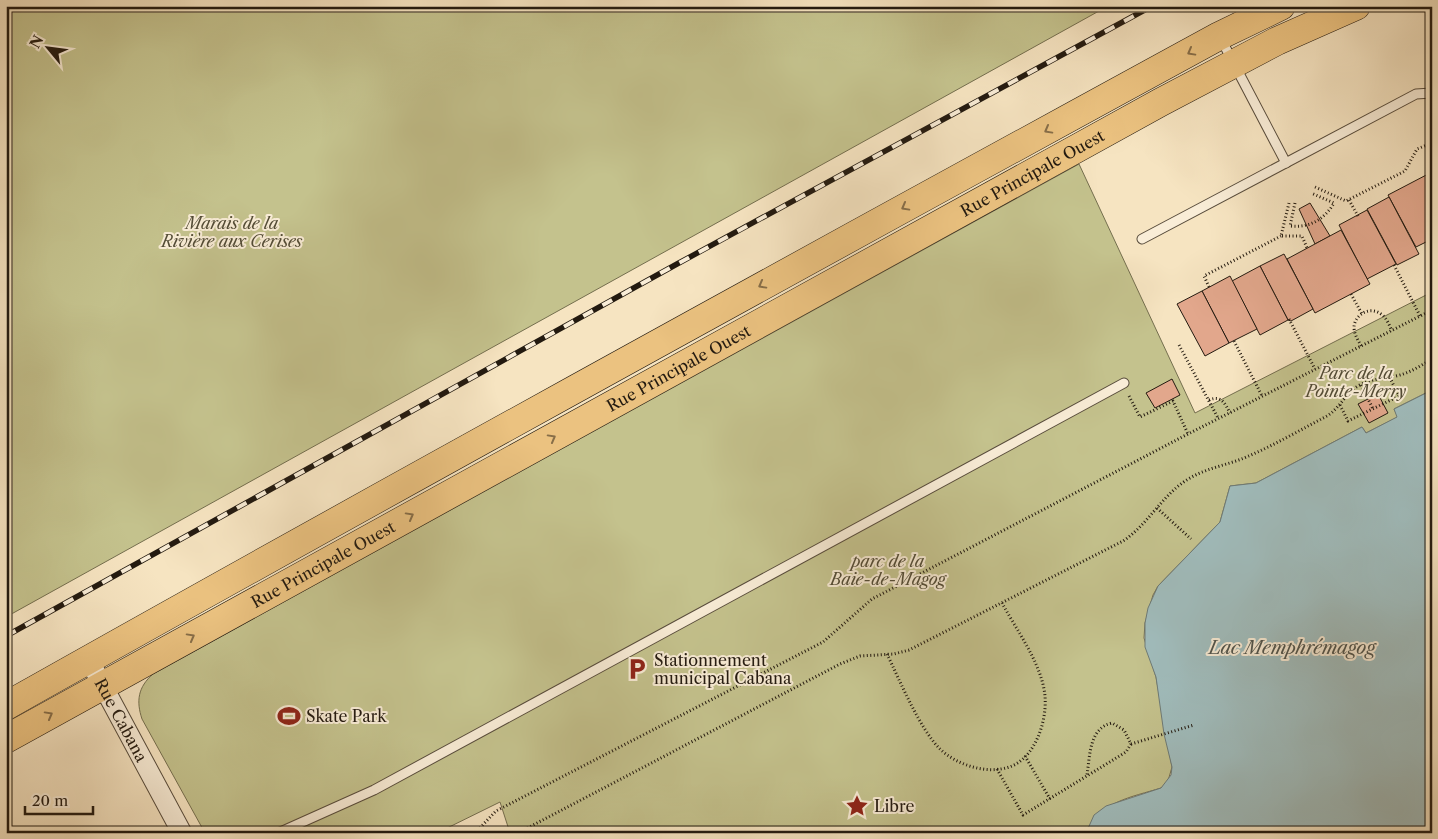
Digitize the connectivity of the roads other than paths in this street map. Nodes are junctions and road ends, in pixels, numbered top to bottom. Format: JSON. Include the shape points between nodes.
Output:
{"nodes":[{"id":1,"x":1281,"y":6,"type":"edge"},
{"id":2,"x":1356,"y":6,"type":"edge"},
{"id":3,"x":1220,"y":36,"type":"junction"},
{"id":4,"x":1234,"y":64,"type":"junction"},
{"id":5,"x":1432,"y":93,"type":"edge"},
{"id":6,"x":1286,"y":163,"type":"junction"},
{"id":7,"x":1142,"y":240,"type":"dead end"},
{"id":8,"x":1124,"y":383,"type":"road end"},
{"id":9,"x":89,"y":660,"type":"junction"},
{"id":10,"x":103,"y":685,"type":"junction"},
{"id":11,"x":6,"y":706,"type":"edge"},
{"id":12,"x":6,"y":740,"type":"edge"},
{"id":13,"x":182,"y":833,"type":"edge"},
{"id":14,"x":278,"y":833,"type":"edge"}],
"edges":[{"from":1,"to":3,"type":"main road","name":"Rue Principale Ouest"},
{"from":2,"to":4,"type":"main road","name":"Rue Principale Ouest"},
{"from":3,"to":4,"type":"lane"},
{"from":3,"to":9,"type":"main road","name":"Rue Principale Ouest","one_way":true,"via":[[719,308]]},
{"from":4,"to":6,"type":"lane"},
{"from":10,"to":4,"type":"main road","name":"Rue Principale Ouest","one_way":true},
{"from":5,"to":6,"type":"lane","via":[[1416,94]]},
{"from":6,"to":7,"type":"lane"},
{"from":8,"to":14,"type":"lane","via":[[374,790]]},
{"from":9,"to":10,"type":"street","name":"Rue Cabana"},
{"from":9,"to":11,"type":"main road","name":"Rue Principale Ouest"},
{"from":12,"to":10,"type":"main road","name":"Rue Principale Ouest","one_way":true},
{"from":10,"to":13,"type":"street","name":"Rue Cabana"}]}
